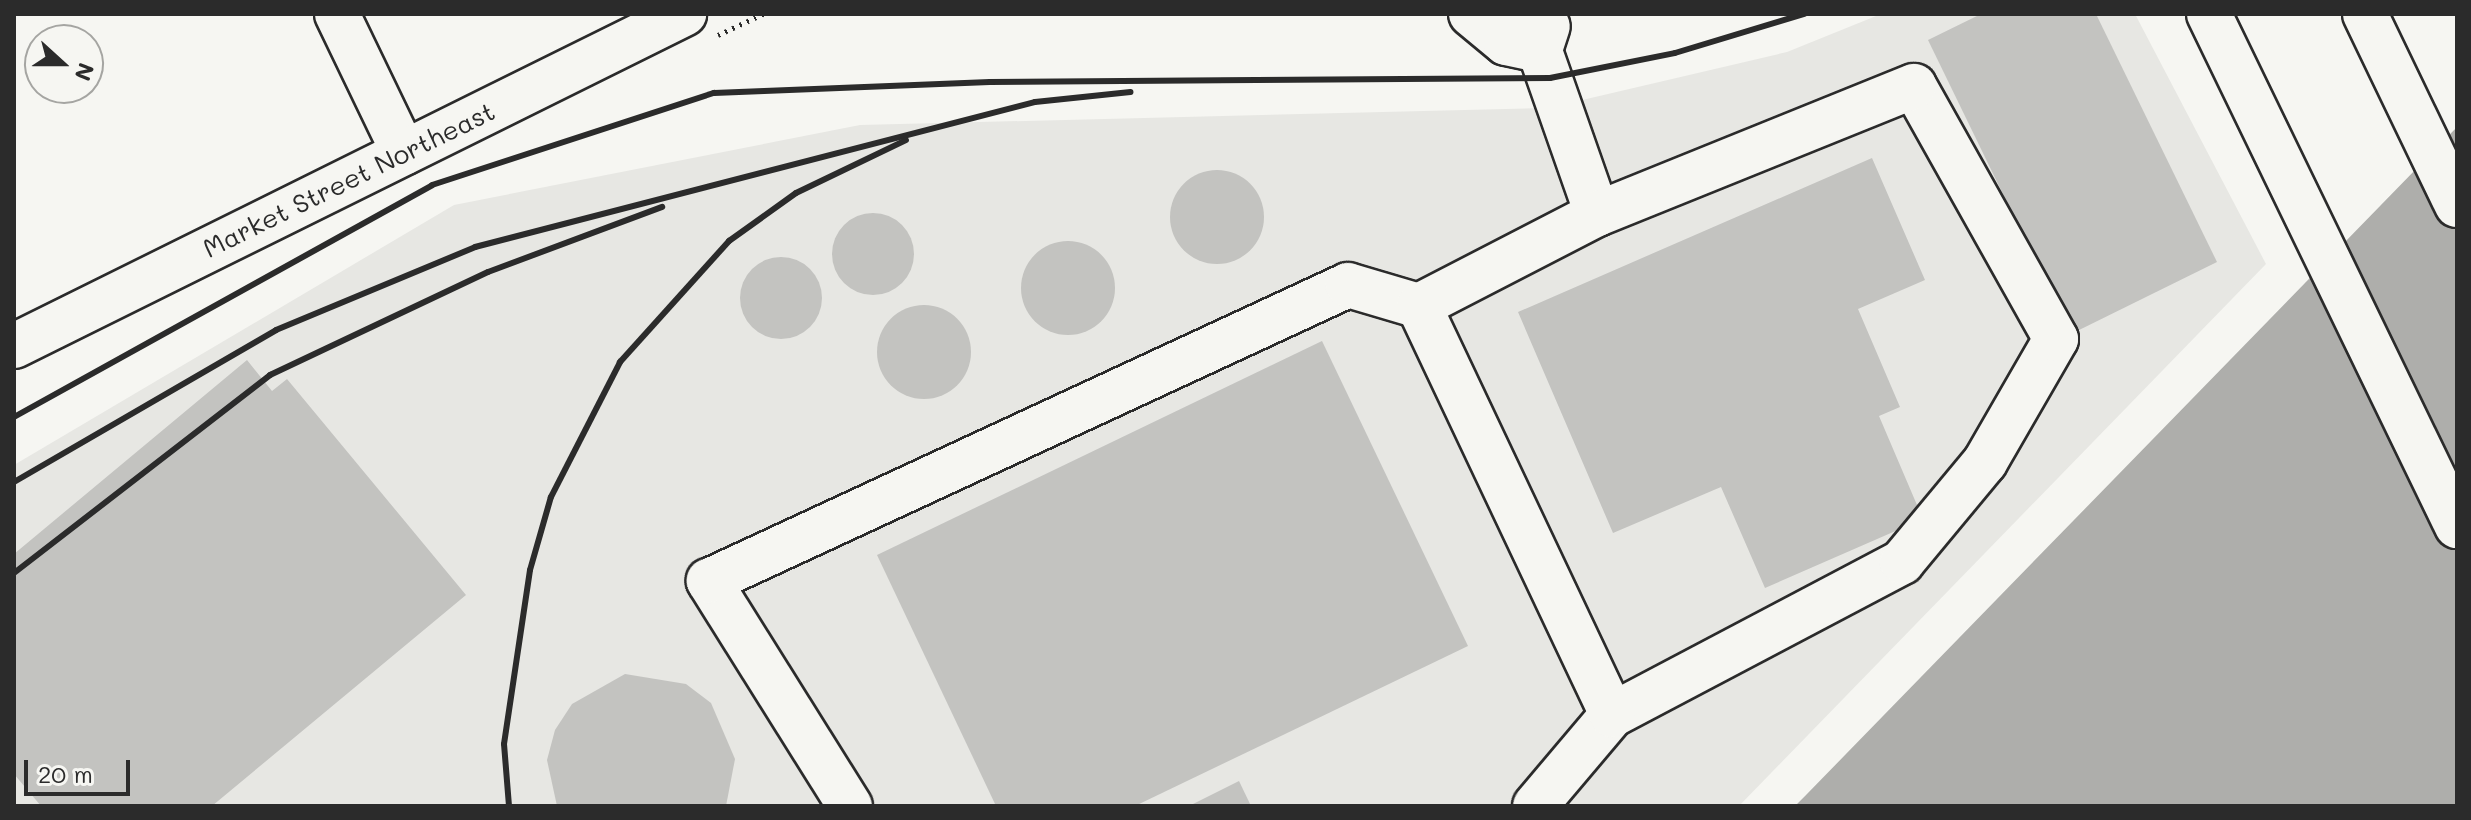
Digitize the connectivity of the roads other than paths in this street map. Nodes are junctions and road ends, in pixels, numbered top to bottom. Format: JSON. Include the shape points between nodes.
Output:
{"nodes":[{"id":1,"x":337,"y":14,"type":"edge"},
{"id":2,"x":684,"y":14,"type":"edge"},
{"id":3,"x":1471,"y":14,"type":"edge"},
{"id":4,"x":2209,"y":14,"type":"edge"},
{"id":5,"x":2365,"y":14,"type":"edge"},
{"id":6,"x":1540,"y":26,"type":"edge"},
{"id":7,"x":404,"y":153,"type":"junction"},
{"id":8,"x":2457,"y":205,"type":"edge"},
{"id":9,"x":1597,"y":214,"type":"junction"},
{"id":10,"x":1419,"y":306,"type":"junction"},
{"id":11,"x":14,"y":346,"type":"edge"},
{"id":12,"x":2457,"y":526,"type":"edge"},
{"id":13,"x":1612,"y":715,"type":"junction"},
{"id":14,"x":850,"y":806,"type":"edge"},
{"id":15,"x":1535,"y":806,"type":"edge"}],
"edges":[{"from":1,"to":7,"type":"main road"},
{"from":2,"to":7,"type":"main road","name":"Market Street Northeast"},
{"from":3,"to":6,"type":"main road","via":[[1506,43]]},
{"from":4,"to":12,"type":"main road"},
{"from":5,"to":8,"type":"main road"},
{"from":6,"to":9,"type":"main road"},
{"from":7,"to":11,"type":"main road","name":"Market Street Northeast"},
{"from":9,"to":10,"type":"main road"},
{"from":9,"to":13,"type":"main road","via":[[1914,86],[2056,339],[1985,462],[1902,562]]},
{"from":10,"to":13,"type":"main road"},
{"from":10,"to":14,"type":"main road","via":[[1348,285],[709,581]]},
{"from":13,"to":15,"type":"main road"}]}
